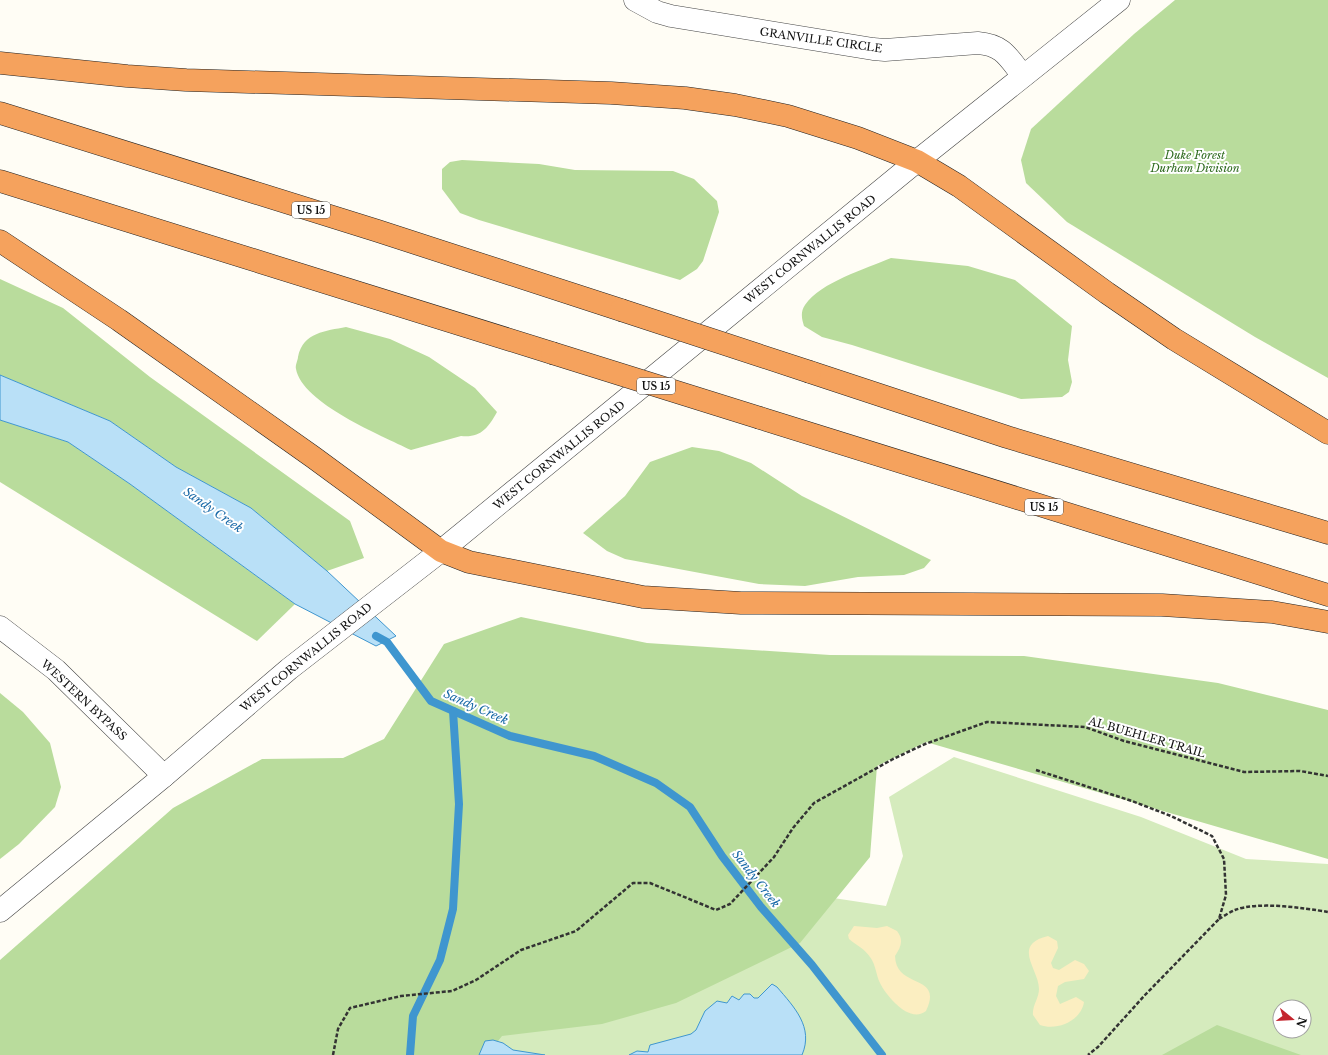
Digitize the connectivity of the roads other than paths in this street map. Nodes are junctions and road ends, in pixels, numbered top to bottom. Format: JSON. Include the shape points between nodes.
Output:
{"nodes":[{"id":1,"x":635,"y":0,"type":"edge"},
{"id":2,"x":1119,"y":0,"type":"edge"},
{"id":3,"x":0,"y":63,"type":"edge"},
{"id":4,"x":1023,"y":76,"type":"junction"},
{"id":5,"x":0,"y":113,"type":"edge"},
{"id":6,"x":917,"y":161,"type":"junction"},
{"id":7,"x":0,"y":181,"type":"edge"},
{"id":8,"x":0,"y":241,"type":"edge"},
{"id":9,"x":1328,"y":433,"type":"edge"},
{"id":10,"x":1328,"y":533,"type":"edge"},
{"id":11,"x":441,"y":551,"type":"junction"},
{"id":12,"x":1328,"y":596,"type":"edge"},
{"id":13,"x":1328,"y":622,"type":"edge"},
{"id":14,"x":0,"y":628,"type":"edge"},
{"id":15,"x":164,"y":776,"type":"junction"},
{"id":16,"x":0,"y":911,"type":"edge"}],
"edges":[{"from":1,"to":4,"type":"street","name":"GRANVILLE CIRCLE","via":[[657,12],[671,16],[873,49],[989,44],[1004,52]]},
{"from":2,"to":4,"type":"street","name":"WEST CORNWALLIS ROAD"},
{"from":3,"to":6,"type":"highway","via":[[186,80],[549,90],[685,98],[788,116],[858,138]]},
{"from":4,"to":6,"type":"street","name":"WEST CORNWALLIS ROAD"},
{"from":5,"to":10,"type":"highway","number":"US 15","bridge":true,"via":[[386,233],[1007,437]]},
{"from":6,"to":9,"type":"highway","via":[[959,186],[1174,339]]},
{"from":6,"to":11,"type":"street","name":"WEST CORNWALLIS ROAD"},
{"from":7,"to":12,"type":"highway","number":"US 15","bridge":true},
{"from":8,"to":11,"type":"highway","via":[[120,320]]},
{"from":11,"to":13,"type":"highway","via":[[469,562],[643,597],[741,602],[1162,605],[1272,612]]},
{"from":11,"to":15,"type":"street","name":"WEST CORNWALLIS ROAD","via":[[288,669]]},
{"from":14,"to":15,"type":"street","name":"WESTERN BYPASS","via":[[56,670]]},
{"from":15,"to":16,"type":"street","name":"WEST CORNWALLIS ROAD"}]}
